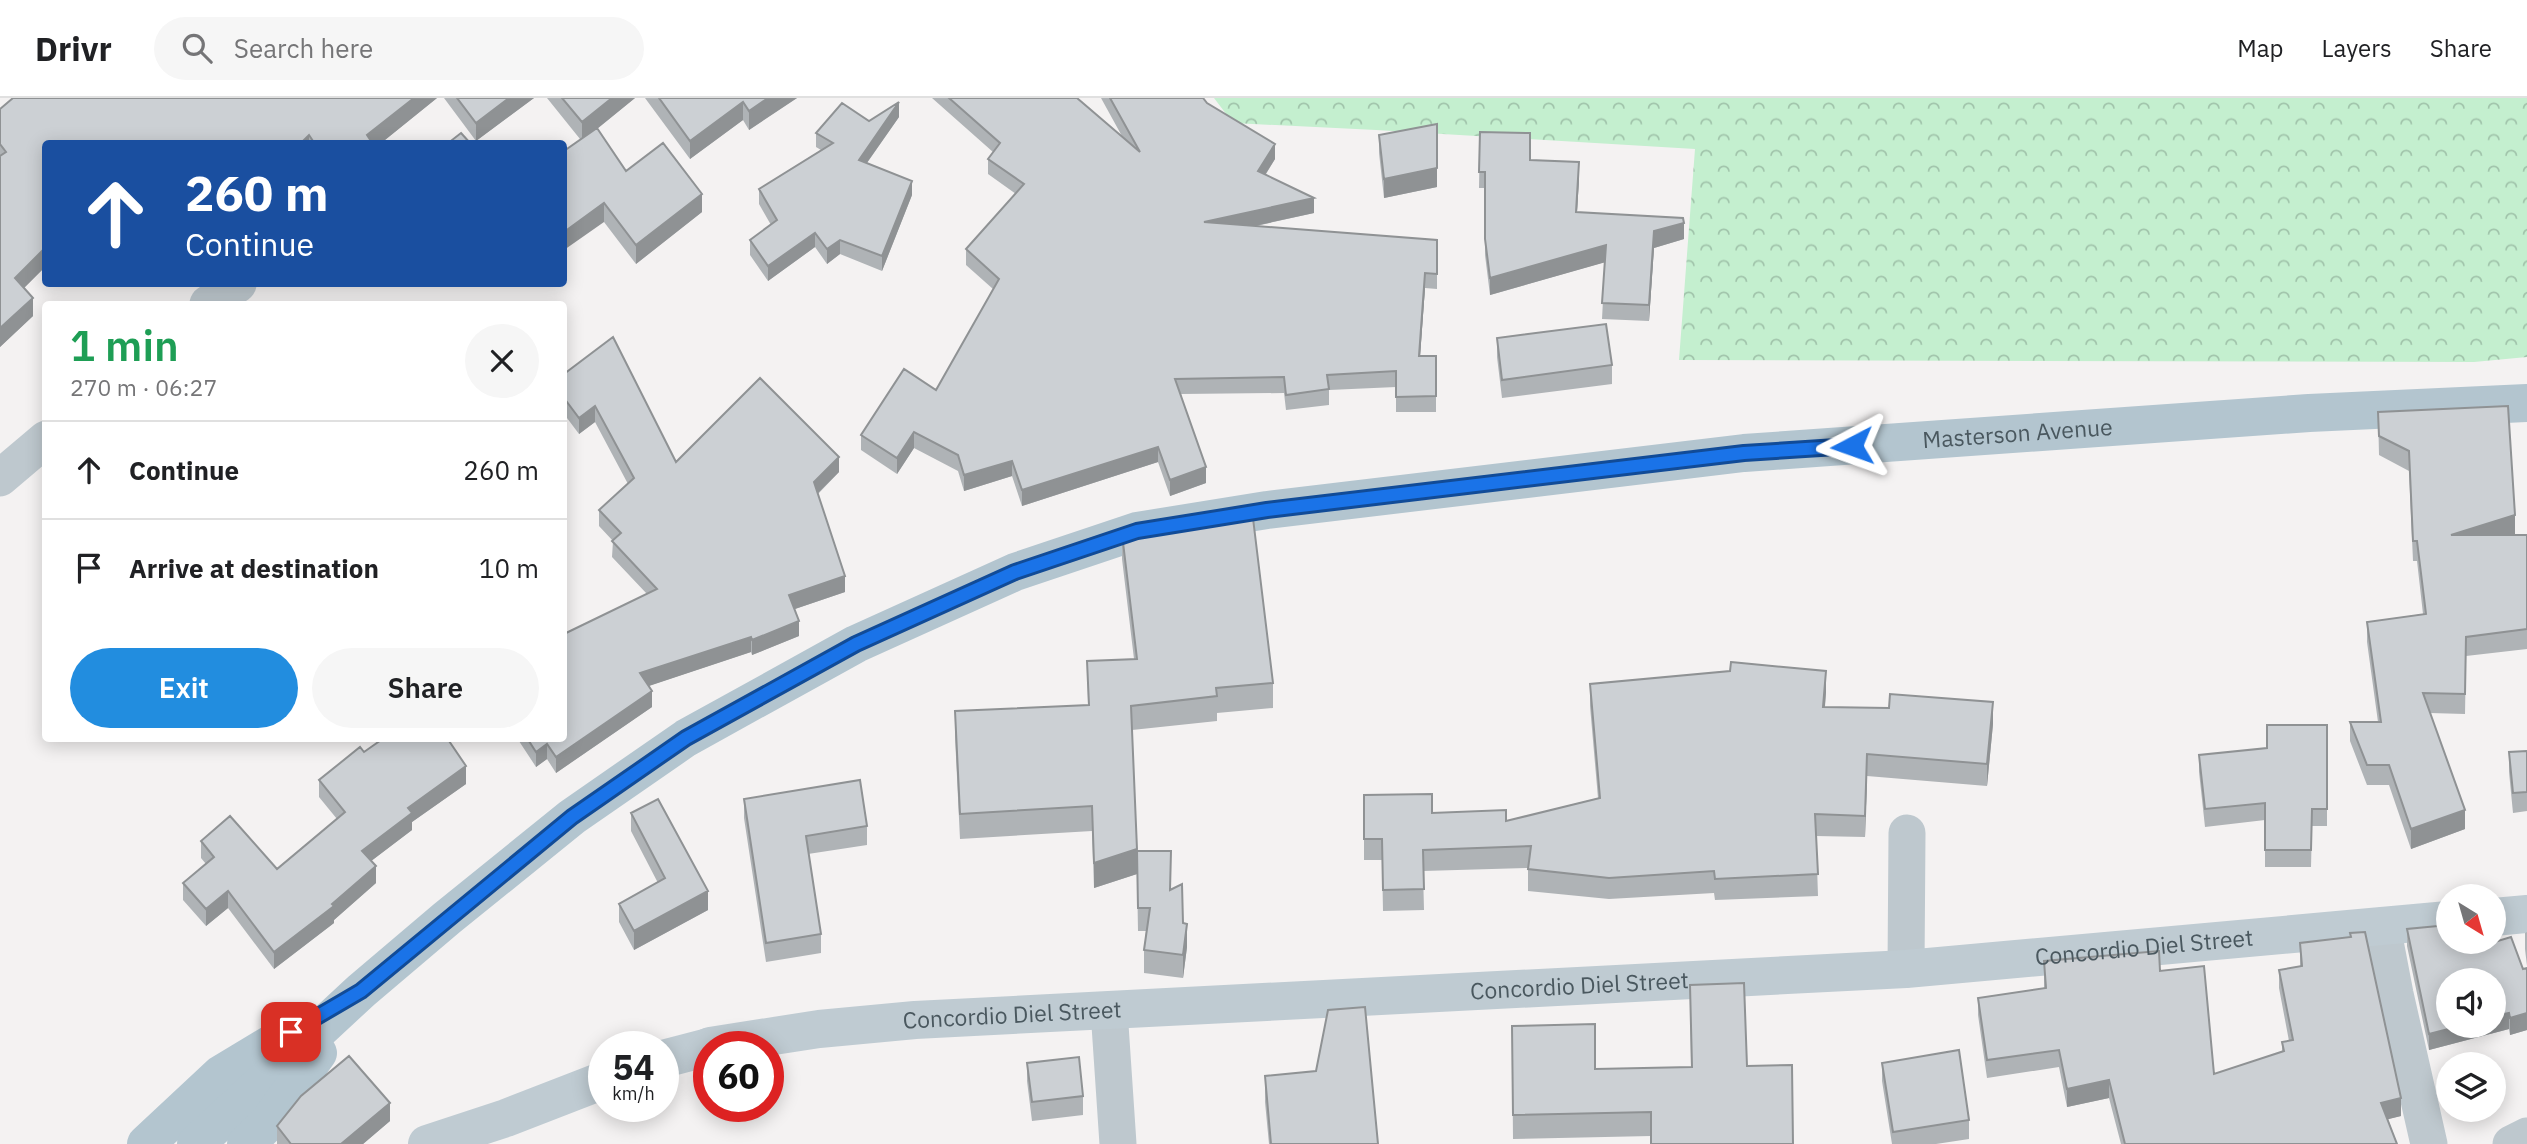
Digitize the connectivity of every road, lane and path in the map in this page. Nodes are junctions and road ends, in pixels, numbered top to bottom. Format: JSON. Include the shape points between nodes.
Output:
{"nodes":[{"id":1,"x":234,"y":287,"type":"edge"},
{"id":2,"x":212,"y":301,"type":"edge"},
{"id":3,"x":2527,"y":403,"type":"edge"},
{"id":4,"x":42,"y":442,"type":"edge"},
{"id":5,"x":0,"y":478,"type":"edge"},
{"id":6,"x":1908,"y":833,"type":"dead end"},
{"id":7,"x":2527,"y":914,"type":"edge"},
{"id":8,"x":2506,"y":916,"type":"edge"},
{"id":9,"x":2436,"y":921,"type":"edge"},
{"id":10,"x":2382,"y":926,"type":"junction"},
{"id":11,"x":1906,"y":969,"type":"junction"},
{"id":12,"x":361,"y":991,"type":"junction"},
{"id":13,"x":1109,"y":1010,"type":"junction"},
{"id":14,"x":784,"y":1035,"type":"edge"},
{"id":15,"x":588,"y":1086,"type":"edge"},
{"id":16,"x":506,"y":1118,"type":"junction"},
{"id":17,"x":2527,"y":1136,"type":"edge"},
{"id":18,"x":146,"y":1144,"type":"edge"},
{"id":19,"x":196,"y":1144,"type":"edge"},
{"id":20,"x":246,"y":1144,"type":"edge"},
{"id":21,"x":427,"y":1144,"type":"edge"},
{"id":22,"x":469,"y":1144,"type":"edge"},
{"id":23,"x":1118,"y":1144,"type":"edge"},
{"id":24,"x":2429,"y":1144,"type":"edge"},
{"id":25,"x":2511,"y":1144,"type":"edge"}],
"edges":[{"from":1,"to":2,"type":"street"},
{"from":3,"to":12,"type":"main road","name":"Masterson Avenue","via":[[2309,413],[1744,453],[1267,510],[1137,531],[1015,572],[856,644],[686,738],[572,817]]},
{"from":4,"to":5,"type":"street"},
{"from":6,"to":11,"type":"street"},
{"from":7,"to":8,"type":"main road"},
{"from":9,"to":10,"type":"main road","name":"Concordio Diel Street"},
{"from":10,"to":11,"type":"main road","name":"Concordio Diel Street"},
{"from":10,"to":24,"type":"street"},
{"from":11,"to":13,"type":"main road","name":"Concordio Diel Street"},
{"from":12,"to":18,"type":"main road","via":[[221,1073]]},
{"from":12,"to":19,"type":"main road","name":"Masterson Avenue"},
{"from":12,"to":20,"type":"main road","via":[[268,1123]]},
{"from":13,"to":14,"type":"main road","name":"Concordio Diel Street","via":[[887,1023]]},
{"from":13,"to":23,"type":"street"},
{"from":15,"to":16,"type":"main road"},
{"from":16,"to":21,"type":"main road"},
{"from":16,"to":22,"type":"main road"},
{"from":17,"to":25,"type":"street"}]}
